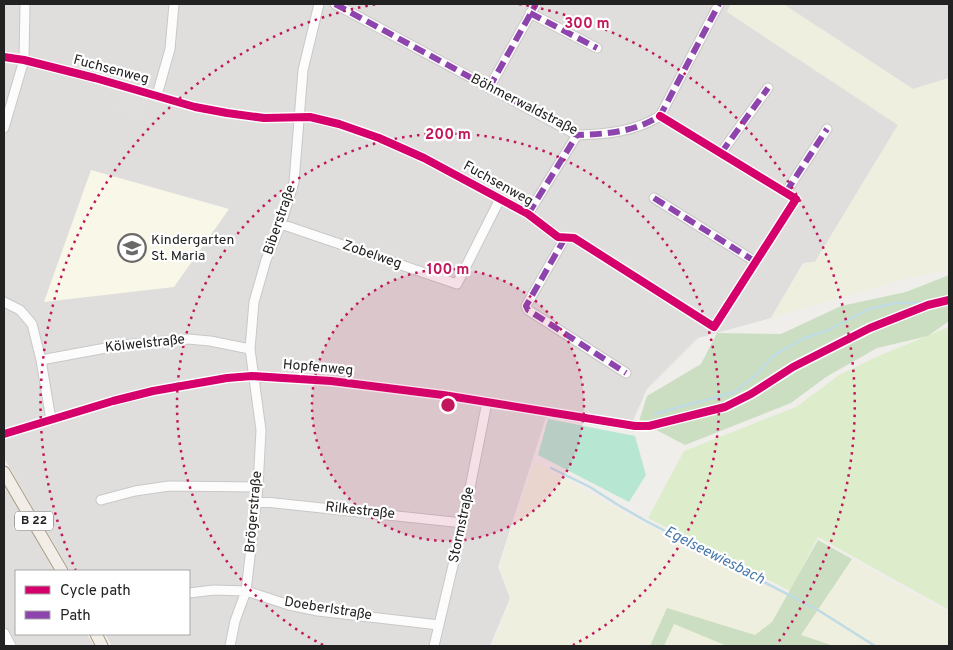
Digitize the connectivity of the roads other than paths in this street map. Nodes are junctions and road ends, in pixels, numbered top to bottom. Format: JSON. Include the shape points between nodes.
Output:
{"nodes":[{"id":1,"x":25,"y":4,"type":"edge"},
{"id":2,"x":174,"y":4,"type":"edge"},
{"id":3,"x":319,"y":4,"type":"edge"},
{"id":4,"x":335,"y":4,"type":"edge"},
{"id":5,"x":536,"y":4,"type":"edge"},
{"id":6,"x":719,"y":4,"type":"edge"},
{"id":7,"x":530,"y":13,"type":"junction"},
{"id":8,"x":597,"y":48,"type":"dead end"},
{"id":9,"x":4,"y":57,"type":"edge"},
{"id":10,"x":24,"y":60,"type":"junction"},
{"id":11,"x":489,"y":88,"type":"junction"},
{"id":12,"x":768,"y":88,"type":"dead end"},
{"id":13,"x":157,"y":95,"type":"junction"},
{"id":14,"x":660,"y":116,"type":"junction"},
{"id":15,"x":299,"y":117,"type":"junction"},
{"id":16,"x":4,"y":128,"type":"edge"},
{"id":17,"x":827,"y":128,"type":"dead end"},
{"id":18,"x":577,"y":135,"type":"junction"},
{"id":19,"x":722,"y":152,"type":"junction"},
{"id":20,"x":786,"y":192,"type":"junction"},
{"id":21,"x":654,"y":198,"type":"dead end"},
{"id":22,"x":500,"y":199,"type":"junction"},
{"id":23,"x":528,"y":214,"type":"junction"},
{"id":24,"x":281,"y":224,"type":"junction"},
{"id":25,"x":565,"y":238,"type":"junction"},
{"id":26,"x":756,"y":262,"type":"junction"},
{"id":27,"x":4,"y":302,"type":"edge"},
{"id":28,"x":250,"y":349,"type":"junction"},
{"id":29,"x":41,"y":360,"type":"junction"},
{"id":30,"x":626,"y":373,"type":"dead end"},
{"id":31,"x":252,"y":376,"type":"junction"},
{"id":32,"x":487,"y":402,"type":"junction"},
{"id":33,"x":52,"y":420,"type":"junction"},
{"id":34,"x":635,"y":426,"type":"dead end"},
{"id":35,"x":4,"y":434,"type":"edge"},
{"id":36,"x":4,"y":472,"type":"edge"},
{"id":37,"x":258,"y":487,"type":"junction"},
{"id":38,"x":101,"y":500,"type":"dead end"},
{"id":39,"x":256,"y":501,"type":"junction"},
{"id":40,"x":463,"y":523,"type":"junction"},
{"id":41,"x":61,"y":570,"type":"edge"},
{"id":42,"x":246,"y":591,"type":"junction"},
{"id":43,"x":190,"y":594,"type":"edge"},
{"id":44,"x":439,"y":625,"type":"junction"},
{"id":45,"x":4,"y":633,"type":"edge"},
{"id":46,"x":11,"y":646,"type":"edge"},
{"id":47,"x":230,"y":646,"type":"edge"},
{"id":48,"x":434,"y":646,"type":"edge"}],
"edges":[{"from":1,"to":10,"type":"street"},
{"from":2,"to":13,"type":"street","via":[[170,49]]},
{"from":3,"to":15,"type":"street","name":"Biberstraße","via":[[303,70]]},
{"from":4,"to":11,"type":"street","name":"Böhmerwaldstraße"},
{"from":5,"to":7,"type":"street"},
{"from":6,"to":14,"type":"street"},
{"from":7,"to":8,"type":"street"},
{"from":7,"to":11,"type":"street"},
{"from":9,"to":10,"type":"street","name":"Fuchsenweg"},
{"from":10,"to":13,"type":"street","name":"Fuchsenweg"},
{"from":10,"to":16,"type":"street"},
{"from":11,"to":18,"type":"street","name":"Böhmerwaldstraße"},
{"from":12,"to":19,"type":"street"},
{"from":13,"to":15,"type":"street","name":"Fuchsenweg","via":[[227,113],[264,118]]},
{"from":14,"to":18,"type":"street","name":"Böhmerwaldstraße","via":[[648,124],[628,130]]},
{"from":14,"to":19,"type":"street"},
{"from":15,"to":22,"type":"street","name":"Fuchsenweg","via":[[323,119],[379,138]]},
{"from":15,"to":24,"type":"street","name":"Biberstraße","via":[[294,182]]},
{"from":17,"to":20,"type":"street"},
{"from":18,"to":23,"type":"street"},
{"from":19,"to":20,"type":"street"},
{"from":20,"to":26,"type":"street","name":"Fuchsenweg","via":[[796,199]]},
{"from":21,"to":26,"type":"street"},
{"from":22,"to":23,"type":"street","name":"Fuchsenweg"},
{"from":22,"to":24,"type":"street","name":"Zobelweg","via":[[457,284]]},
{"from":23,"to":25,"type":"street","name":"Fuchsenweg","via":[[558,237]]},
{"from":24,"to":28,"type":"street","name":"Biberstraße","via":[[254,302]]},
{"from":25,"to":26,"type":"street","name":"Fuchsenweg","via":[[574,238],[714,327]]},
{"from":25,"to":30,"type":"street","via":[[526,306]]},
{"from":27,"to":29,"type":"street","via":[[20,310],[32,324]]},
{"from":28,"to":29,"type":"street","name":"Kölwelstraße","via":[[188,339],[122,345]]},
{"from":28,"to":31,"type":"street","name":"Biberstraße"},
{"from":29,"to":33,"type":"street"},
{"from":31,"to":32,"type":"street","name":"Hopfenweg","via":[[331,381]]},
{"from":31,"to":33,"type":"street","name":"Hopfenweg","via":[[153,391]]},
{"from":31,"to":37,"type":"street","name":"Brögerstraße","via":[[260,430]]},
{"from":32,"to":34,"type":"street","name":"Hopfenweg"},
{"from":32,"to":40,"type":"street","name":"Stormstraße"},
{"from":33,"to":35,"type":"street","name":"Hopfenweg"},
{"from":36,"to":41,"type":"main road","number":"B 22"},
{"from":37,"to":38,"type":"street","via":[[170,486]]},
{"from":37,"to":39,"type":"street","name":"Brögerstraße"},
{"from":39,"to":40,"type":"street","name":"Rilkestraße"},
{"from":39,"to":42,"type":"street","name":"Brögerstraße"},
{"from":40,"to":44,"type":"street","name":"Stormstraße"},
{"from":42,"to":43,"type":"street","name":"Doeberlstraße","via":[[214,590]]},
{"from":42,"to":44,"type":"street","name":"Doeberlstraße","via":[[318,611]]},
{"from":42,"to":47,"type":"street","name":"Brögerstraße"},
{"from":44,"to":48,"type":"street","name":"Stormstraße"},
{"from":45,"to":46,"type":"street"}]}
